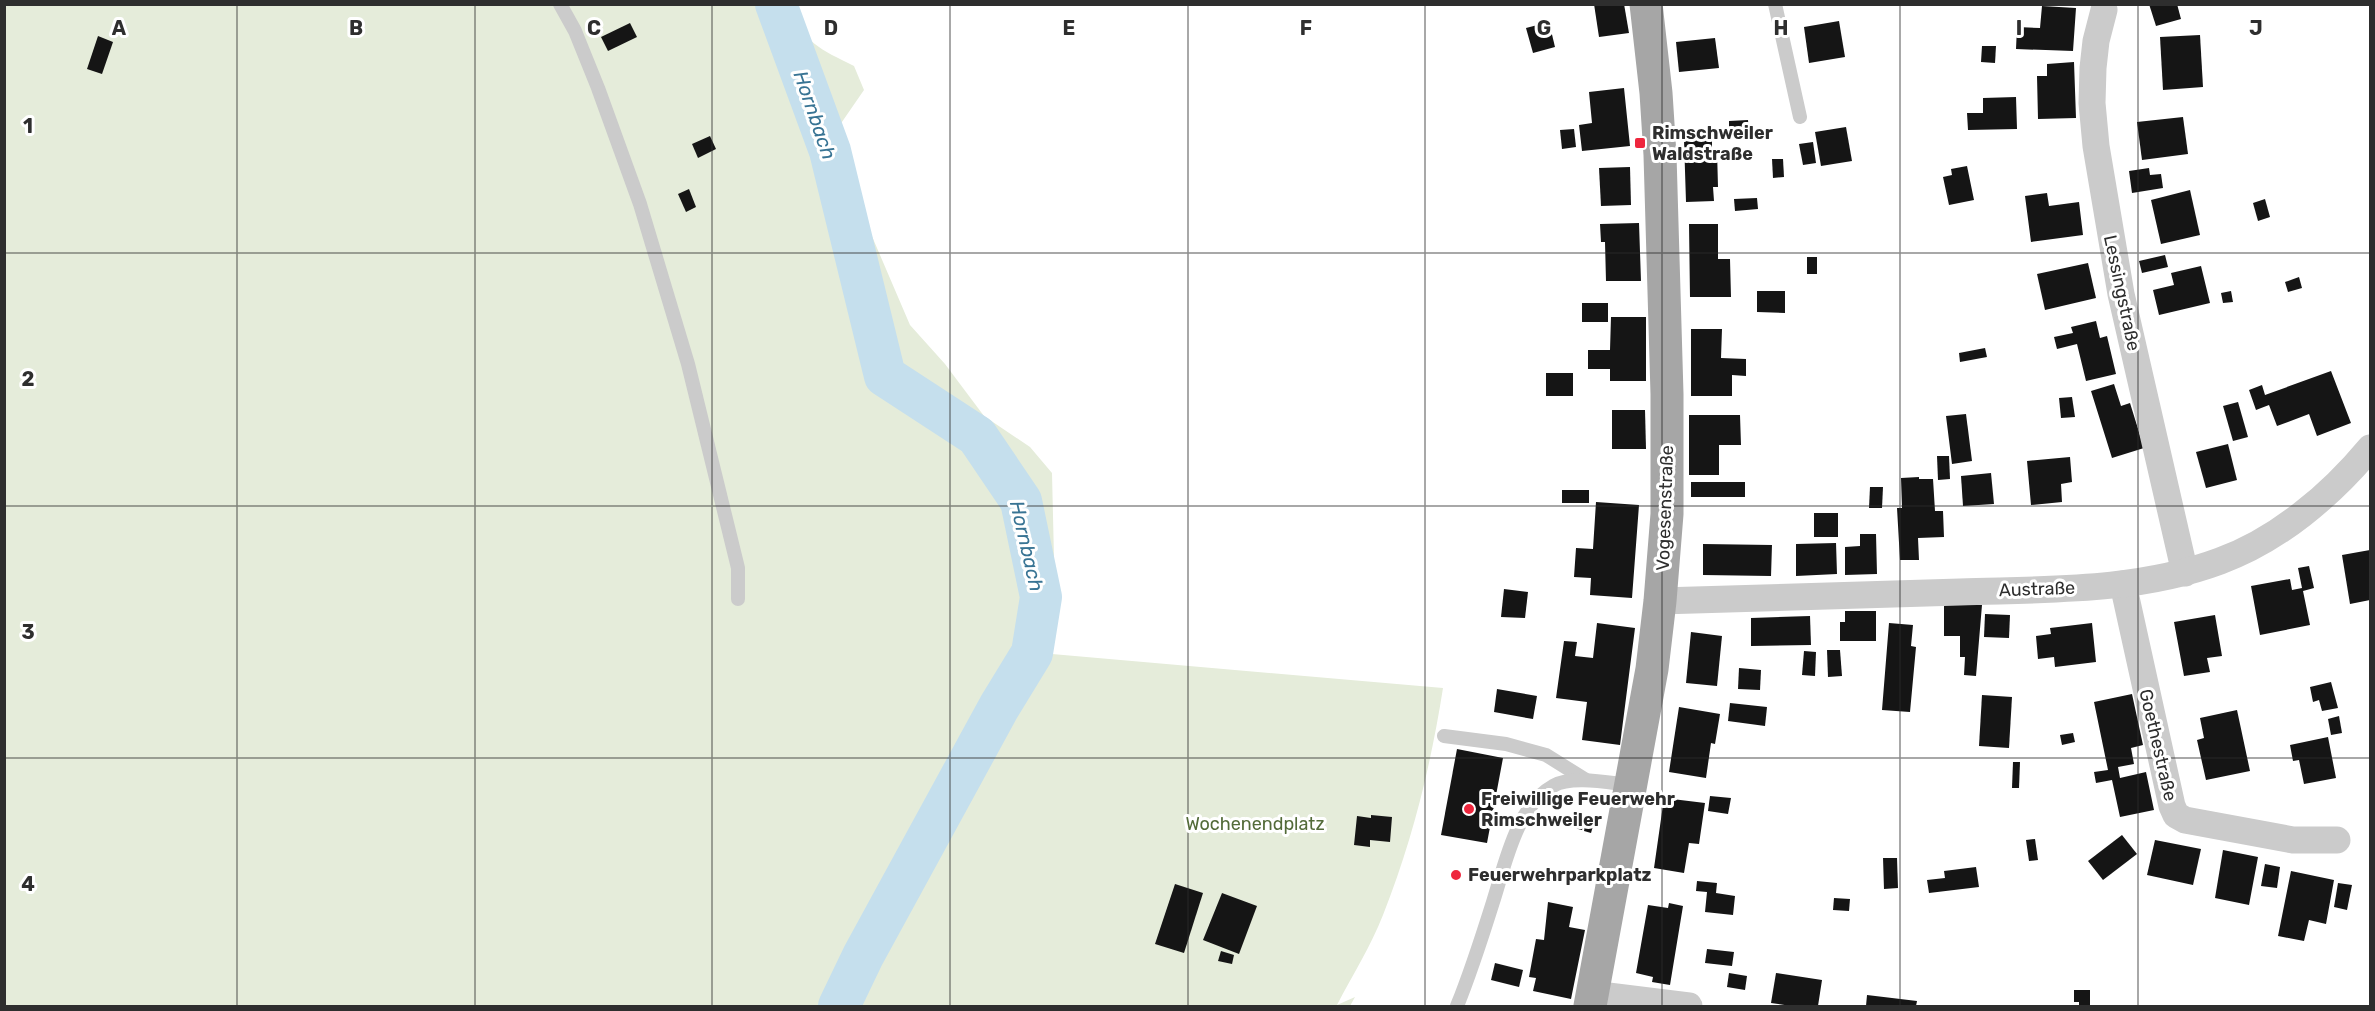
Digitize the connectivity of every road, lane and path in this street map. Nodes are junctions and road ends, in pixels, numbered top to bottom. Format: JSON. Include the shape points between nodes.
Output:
{"nodes":[{"id":1,"x":560,"y":4,"type":"edge"},
{"id":2,"x":1646,"y":4,"type":"edge"},
{"id":3,"x":1775,"y":4,"type":"edge"},
{"id":4,"x":2104,"y":10,"type":"dead end"},
{"id":5,"x":1800,"y":117,"type":"dead end"},
{"id":6,"x":2370,"y":448,"type":"edge"},
{"id":7,"x":2185,"y":573,"type":"junction"},
{"id":8,"x":2123,"y":584,"type":"junction"},
{"id":9,"x":738,"y":599,"type":"dead end"},
{"id":10,"x":1660,"y":602,"type":"junction"},
{"id":11,"x":1444,"y":736,"type":"dead end"},
{"id":12,"x":1586,"y":780,"type":"junction"},
{"id":13,"x":1630,"y":785,"type":"junction"},
{"id":14,"x":2337,"y":840,"type":"dead end"},
{"id":15,"x":1591,"y":1000,"type":"edge"},
{"id":16,"x":1457,"y":1006,"type":"edge"},
{"id":17,"x":1689,"y":1006,"type":"edge"}],
"edges":[{"from":1,"to":9,"type":"lane","via":[[602,99],[640,204],[688,364],[738,568]]},
{"from":2,"to":10,"type":"main road","name":"Vogesenstraße","via":[[1660,155],[1667,394],[1667,514]]},
{"from":3,"to":5,"type":"lane"},
{"from":4,"to":7,"type":"street","name":"Lessingstraße","via":[[2093,68],[2096,146],[2121,294]]},
{"from":6,"to":7,"type":"street","name":"Austraße","via":[[2304,513],[2258,543]]},
{"from":7,"to":8,"type":"street","name":"Austraße"},
{"from":8,"to":10,"type":"street","name":"Austraße"},
{"from":8,"to":14,"type":"street","name":"Goethestraße","via":[[2176,814],[2185,820],[2293,840]]},
{"from":10,"to":13,"type":"main road","name":"Vogesenstraße"},
{"from":11,"to":12,"type":"lane","via":[[1506,744],[1546,755]]},
{"from":12,"to":13,"type":"lane"},
{"from":12,"to":16,"type":"lane","via":[[1554,785],[1523,816]]},
{"from":13,"to":15,"type":"main road","name":"Vogesenstraße"},
{"from":15,"to":17,"type":"street"}]}
